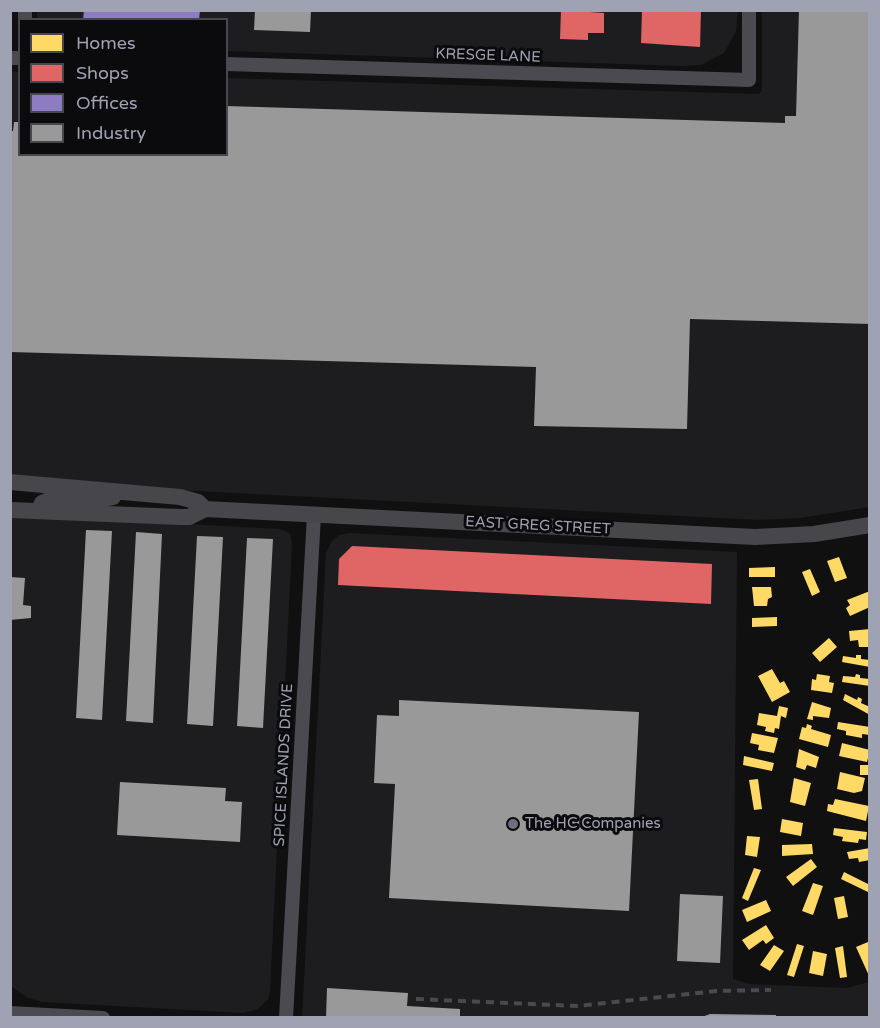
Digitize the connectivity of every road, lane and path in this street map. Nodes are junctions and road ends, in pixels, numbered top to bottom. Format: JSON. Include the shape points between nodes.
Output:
{"nodes":[{"id":1,"x":749,"y":10,"type":"edge"},
{"id":2,"x":228,"y":64,"type":"edge"},
{"id":3,"x":10,"y":482,"type":"edge"},
{"id":4,"x":136,"y":493,"type":"junction"},
{"id":5,"x":205,"y":509,"type":"junction"},
{"id":6,"x":10,"y":510,"type":"edge"},
{"id":7,"x":39,"y":510,"type":"junction"},
{"id":8,"x":314,"y":515,"type":"junction"},
{"id":9,"x":870,"y":525,"type":"edge"},
{"id":10,"x":10,"y":1013,"type":"edge"},
{"id":11,"x":104,"y":1017,"type":"edge"},
{"id":12,"x":286,"y":1017,"type":"edge"}],
"edges":[{"from":1,"to":2,"type":"street","name":"KRESGE LANE","via":[[749,80]]},
{"from":3,"to":4,"type":"main road","name":"EAST GREG STREET"},
{"from":4,"to":5,"type":"main road","name":"EAST GREG STREET","via":[[190,499]]},
{"from":4,"to":7,"type":"main road","via":[[100,500],[52,499],[42,503]]},
{"from":5,"to":7,"type":"main road","name":"EAST GREG STREET","via":[[189,517]]},
{"from":5,"to":8,"type":"main road","name":"EAST GREG STREET"},
{"from":6,"to":7,"type":"main road","name":"EAST GREG STREET"},
{"from":8,"to":9,"type":"main road","name":"EAST GREG STREET","via":[[755,537],[814,534]]},
{"from":8,"to":12,"type":"street","name":"SPICE ISLANDS DRIVE"},
{"from":10,"to":11,"type":"street"}]}
